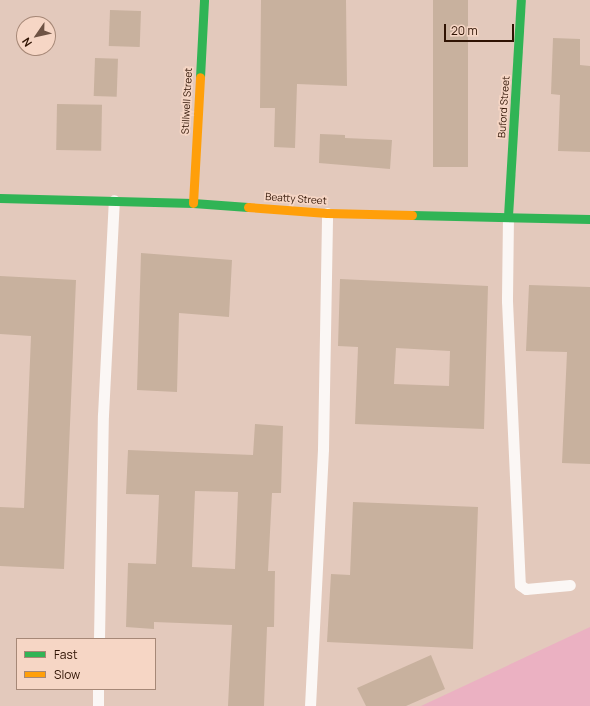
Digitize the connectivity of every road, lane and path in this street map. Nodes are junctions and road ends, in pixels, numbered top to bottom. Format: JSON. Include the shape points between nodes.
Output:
{"nodes":[{"id":1,"x":204,"y":0,"type":"edge"},
{"id":2,"x":521,"y":0,"type":"edge"},
{"id":3,"x":0,"y":198,"type":"edge"},
{"id":4,"x":114,"y":200,"type":"junction"},
{"id":5,"x":193,"y":203,"type":"junction"},
{"id":6,"x":327,"y":213,"type":"junction"},
{"id":7,"x":508,"y":216,"type":"junction"},
{"id":8,"x":590,"y":219,"type":"edge"},
{"id":9,"x":570,"y":585,"type":"dead end"},
{"id":10,"x":99,"y":638,"type":"edge"},
{"id":11,"x":98,"y":690,"type":"edge"},
{"id":12,"x":98,"y":706,"type":"edge"},
{"id":13,"x":310,"y":706,"type":"edge"}],
"edges":[{"from":1,"to":5,"type":"street","name":"Stillwell Street"},
{"from":2,"to":7,"type":"street","name":"Buford Street"},
{"from":3,"to":4,"type":"street","name":"Beatty Street"},
{"from":4,"to":5,"type":"street","name":"Beatty Street"},
{"from":4,"to":10,"type":"lane","via":[[103,415]]},
{"from":5,"to":6,"type":"street","name":"Beatty Street"},
{"from":6,"to":7,"type":"street","name":"Beatty Street"},
{"from":6,"to":13,"type":"lane","via":[[323,449]]},
{"from":7,"to":8,"type":"street","name":"Beatty Street"},
{"from":7,"to":9,"type":"lane","via":[[507,301],[520,585],[526,589]]},
{"from":11,"to":12,"type":"lane"}]}
